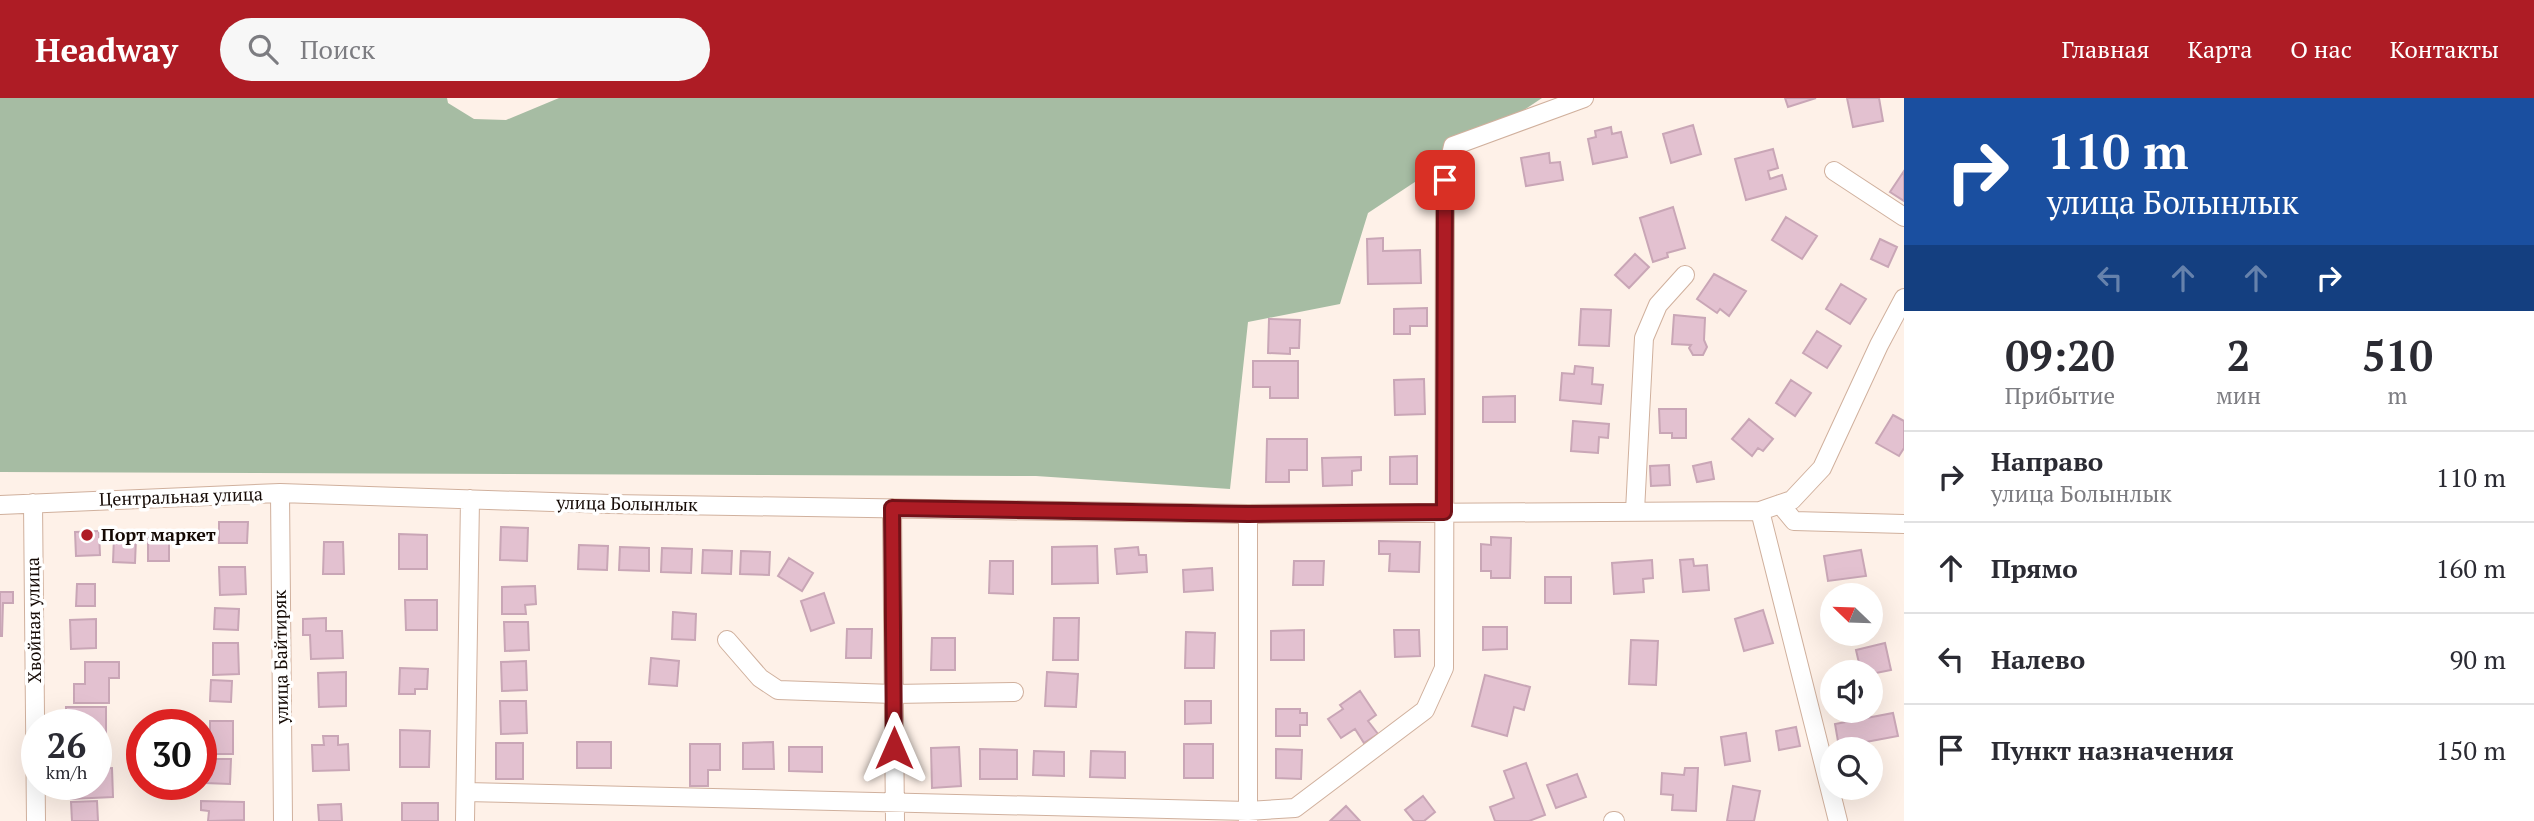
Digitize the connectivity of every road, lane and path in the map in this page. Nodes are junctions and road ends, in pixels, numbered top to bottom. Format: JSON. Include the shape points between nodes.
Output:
{"nodes":[{"id":1,"x":1584,"y":98,"type":"edge"},
{"id":2,"x":1835,"y":170,"type":"dead end"},
{"id":3,"x":1904,"y":216,"type":"edge"},
{"id":4,"x":1685,"y":275,"type":"dead end"},
{"id":5,"x":1904,"y":298,"type":"edge"},
{"id":6,"x":280,"y":493,"type":"junction"},
{"id":7,"x":361,"y":495,"type":"joint"},
{"id":8,"x":470,"y":499,"type":"junction"},
{"id":9,"x":33,"y":503,"type":"junction"},
{"id":10,"x":1780,"y":504,"type":"junction"},
{"id":11,"x":0,"y":505,"type":"edge"},
{"id":12,"x":892,"y":508,"type":"junction"},
{"id":13,"x":1635,"y":511,"type":"junction"},
{"id":14,"x":1760,"y":511,"type":"junction"},
{"id":15,"x":1444,"y":512,"type":"junction"},
{"id":16,"x":1248,"y":514,"type":"junction"},
{"id":17,"x":1904,"y":524,"type":"edge"},
{"id":18,"x":727,"y":639,"type":"dead end"},
{"id":19,"x":1014,"y":692,"type":"dead end"},
{"id":20,"x":894,"y":694,"type":"junction"},
{"id":21,"x":466,"y":792,"type":"junction"},
{"id":22,"x":894,"y":802,"type":"junction"},
{"id":23,"x":1248,"y":816,"type":"edge"},
{"id":24,"x":36,"y":821,"type":"edge"},
{"id":25,"x":283,"y":821,"type":"edge"},
{"id":26,"x":465,"y":821,"type":"edge"},
{"id":27,"x":895,"y":821,"type":"edge"},
{"id":28,"x":1838,"y":821,"type":"edge"}],
"edges":[{"from":1,"to":15,"type":"street","via":[[1453,146],[1445,180]]},
{"from":2,"to":3,"type":"street"},
{"from":4,"to":13,"type":"street","via":[[1658,305],[1644,338]]},
{"from":5,"to":10,"type":"street","name":"улица Болынлык","via":[[1822,468]]},
{"from":6,"to":7,"type":"street","name":"Центральная улица"},
{"from":6,"to":9,"type":"street","name":"Центральная улица"},
{"from":6,"to":25,"type":"street","name":"улица Байтиряк"},
{"from":7,"to":8,"type":"street","name":"улица Болынлык"},
{"from":8,"to":12,"type":"street","name":"улица Болынлык"},
{"from":8,"to":21,"type":"street"},
{"from":9,"to":11,"type":"street","name":"Центральная улица"},
{"from":9,"to":24,"type":"street","name":"Хвойная улица"},
{"from":10,"to":14,"type":"street","name":"улица Болынлык"},
{"from":10,"to":17,"type":"street","via":[[1794,521]]},
{"from":12,"to":16,"type":"street","name":"улица Болынлык"},
{"from":12,"to":20,"type":"street"},
{"from":13,"to":14,"type":"street","name":"улица Болынлык"},
{"from":13,"to":15,"type":"street","name":"улица Болынлык"},
{"from":14,"to":28,"type":"street"},
{"from":15,"to":16,"type":"street","name":"улица Болынлык"},
{"from":15,"to":23,"type":"street","via":[[1444,668],[1425,710],[1295,808]]},
{"from":16,"to":23,"type":"street"},
{"from":18,"to":20,"type":"street","via":[[760,678],[778,690]]},
{"from":19,"to":20,"type":"street"},
{"from":20,"to":22,"type":"street"},
{"from":21,"to":22,"type":"street"},
{"from":21,"to":26,"type":"street"},
{"from":22,"to":23,"type":"street"},
{"from":22,"to":27,"type":"street"}]}
